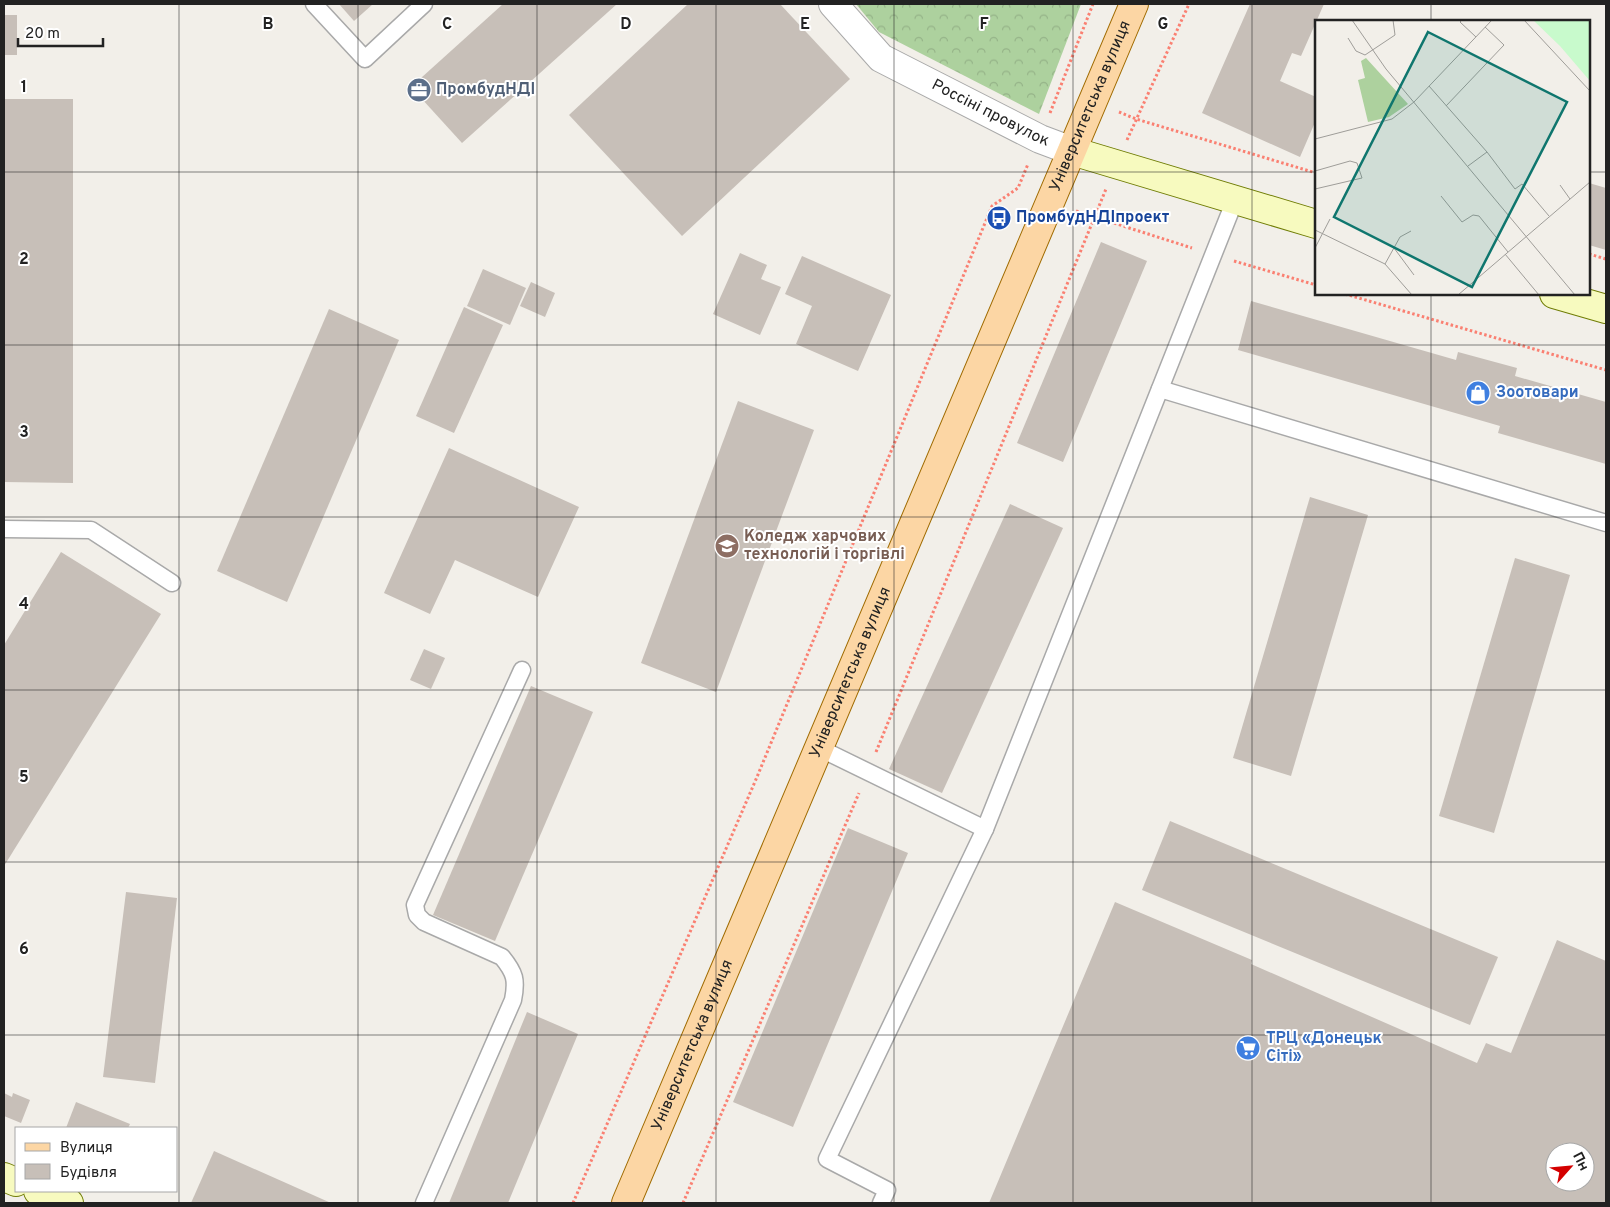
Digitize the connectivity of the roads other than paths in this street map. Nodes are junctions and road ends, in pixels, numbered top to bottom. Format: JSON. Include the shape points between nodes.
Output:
{"nodes":[{"id":1,"x":314,"y":4,"type":"edge"},
{"id":2,"x":424,"y":4,"type":"edge"},
{"id":3,"x":833,"y":4,"type":"edge"},
{"id":4,"x":1134,"y":4,"type":"edge"},
{"id":5,"x":1072,"y":152,"type":"junction"},
{"id":6,"x":1235,"y":200,"type":"junction"},
{"id":7,"x":1315,"y":224,"type":"edge"},
{"id":8,"x":1557,"y":295,"type":"edge"},
{"id":9,"x":1606,"y":309,"type":"edge"},
{"id":10,"x":1160,"y":390,"type":"junction"},
{"id":11,"x":1606,"y":523,"type":"edge"},
{"id":12,"x":4,"y":529,"type":"edge"},
{"id":13,"x":172,"y":583,"type":"dead end"},
{"id":14,"x":522,"y":670,"type":"dead end"},
{"id":15,"x":819,"y":748,"type":"junction"},
{"id":16,"x":985,"y":829,"type":"junction"},
{"id":17,"x":41,"y":1192,"type":"edge"},
{"id":18,"x":69,"y":1203,"type":"edge"},
{"id":19,"x":424,"y":1203,"type":"edge"},
{"id":20,"x":626,"y":1203,"type":"edge"},
{"id":21,"x":881,"y":1203,"type":"edge"}],
"edges":[{"from":1,"to":2,"type":"lane","via":[[364,59]]},
{"from":3,"to":5,"type":"street","name":"Россіні провулок","via":[[881,58]]},
{"from":4,"to":5,"type":"main road","name":"Університетська вулиця"},
{"from":5,"to":6,"type":"street","name":"Россіні провулок"},
{"from":5,"to":15,"type":"main road","name":"Університетська вулиця"},
{"from":6,"to":7,"type":"street","name":"Россіні провулок"},
{"from":6,"to":10,"type":"lane"},
{"from":8,"to":9,"type":"street"},
{"from":10,"to":11,"type":"lane"},
{"from":10,"to":16,"type":"lane"},
{"from":12,"to":13,"type":"lane","via":[[90,530]]},
{"from":14,"to":19,"type":"lane","via":[[416,904],[417,915],[424,922],[502,957],[515,976],[516,988]]},
{"from":15,"to":16,"type":"lane"},
{"from":15,"to":20,"type":"main road","name":"Університетська вулиця"},
{"from":16,"to":21,"type":"lane","via":[[828,1159],[886,1190]]},
{"from":17,"to":18,"type":"street"}]}
